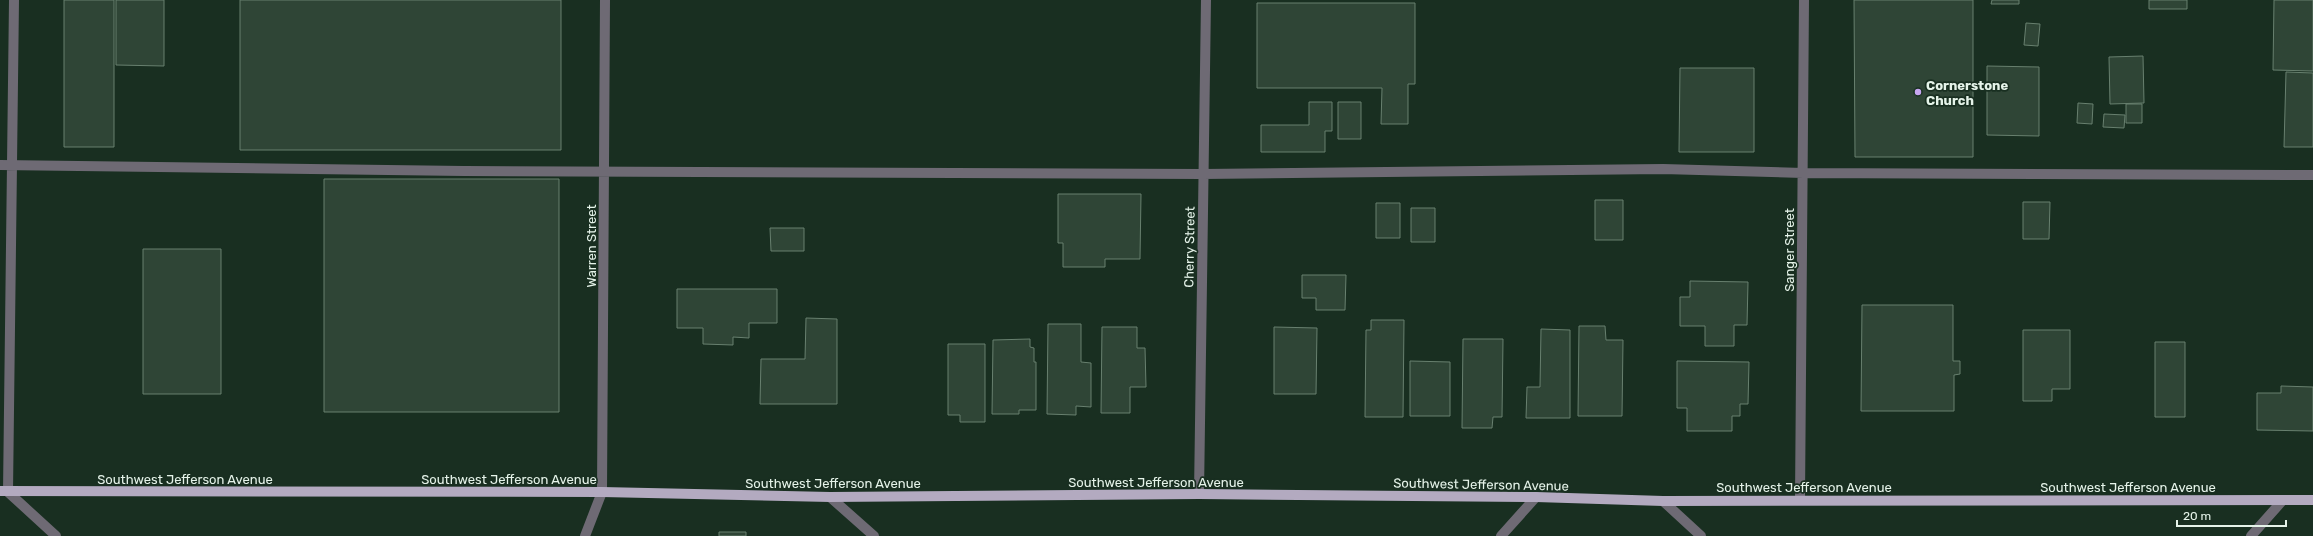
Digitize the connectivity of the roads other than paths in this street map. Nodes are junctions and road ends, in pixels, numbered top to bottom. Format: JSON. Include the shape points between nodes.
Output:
{"nodes":[{"id":1,"x":14,"y":0,"type":"edge"},
{"id":2,"x":605,"y":0,"type":"edge"},
{"id":3,"x":1206,"y":0,"type":"edge"},
{"id":4,"x":1804,"y":0,"type":"edge"},
{"id":5,"x":0,"y":165,"type":"edge"},
{"id":6,"x":12,"y":165,"type":"junction"},
{"id":7,"x":604,"y":171,"type":"junction"},
{"id":8,"x":1203,"y":174,"type":"junction"},
{"id":9,"x":1803,"y":174,"type":"junction"},
{"id":10,"x":2313,"y":174,"type":"edge"},
{"id":11,"x":4,"y":492,"type":"edge"},
{"id":12,"x":602,"y":492,"type":"junction"},
{"id":13,"x":1199,"y":494,"type":"junction"},
{"id":14,"x":830,"y":497,"type":"junction"},
{"id":15,"x":1536,"y":497,"type":"junction"},
{"id":16,"x":1800,"y":499,"type":"junction"},
{"id":17,"x":2283,"y":500,"type":"junction"},
{"id":18,"x":2313,"y":500,"type":"edge"},
{"id":19,"x":1663,"y":501,"type":"junction"},
{"id":20,"x":56,"y":536,"type":"edge"},
{"id":21,"x":585,"y":536,"type":"edge"},
{"id":22,"x":874,"y":536,"type":"edge"},
{"id":23,"x":1502,"y":536,"type":"edge"},
{"id":24,"x":1702,"y":536,"type":"edge"},
{"id":25,"x":2251,"y":536,"type":"edge"}],
"edges":[{"from":1,"to":6,"type":"street"},
{"from":2,"to":7,"type":"street","name":"Warren Street"},
{"from":3,"to":8,"type":"street","name":"Cherry Street"},
{"from":4,"to":9,"type":"street","name":"Sanger Street"},
{"from":5,"to":6,"type":"street"},
{"from":6,"to":7,"type":"street","via":[[464,172]]},
{"from":6,"to":11,"type":"street"},
{"from":7,"to":8,"type":"street"},
{"from":7,"to":12,"type":"street","name":"Warren Street"},
{"from":8,"to":9,"type":"street","via":[[1662,169]]},
{"from":8,"to":13,"type":"street","name":"Cherry Street"},
{"from":9,"to":10,"type":"street"},
{"from":9,"to":16,"type":"street","name":"Sanger Street"},
{"from":11,"to":12,"type":"main road","name":"Southwest Jefferson Avenue"},
{"from":11,"to":20,"type":"street"},
{"from":12,"to":14,"type":"main road","name":"Southwest Jefferson Avenue"},
{"from":12,"to":21,"type":"street"},
{"from":13,"to":14,"type":"main road","name":"Southwest Jefferson Avenue"},
{"from":13,"to":15,"type":"main road","name":"Southwest Jefferson Avenue"},
{"from":14,"to":22,"type":"street"},
{"from":15,"to":19,"type":"main road","name":"Southwest Jefferson Avenue"},
{"from":15,"to":23,"type":"street"},
{"from":16,"to":17,"type":"main road","name":"Southwest Jefferson Avenue"},
{"from":16,"to":19,"type":"main road","name":"Southwest Jefferson Avenue"},
{"from":17,"to":18,"type":"main road","name":"Southwest Jefferson Avenue"},
{"from":17,"to":25,"type":"street"},
{"from":19,"to":24,"type":"street"}]}
